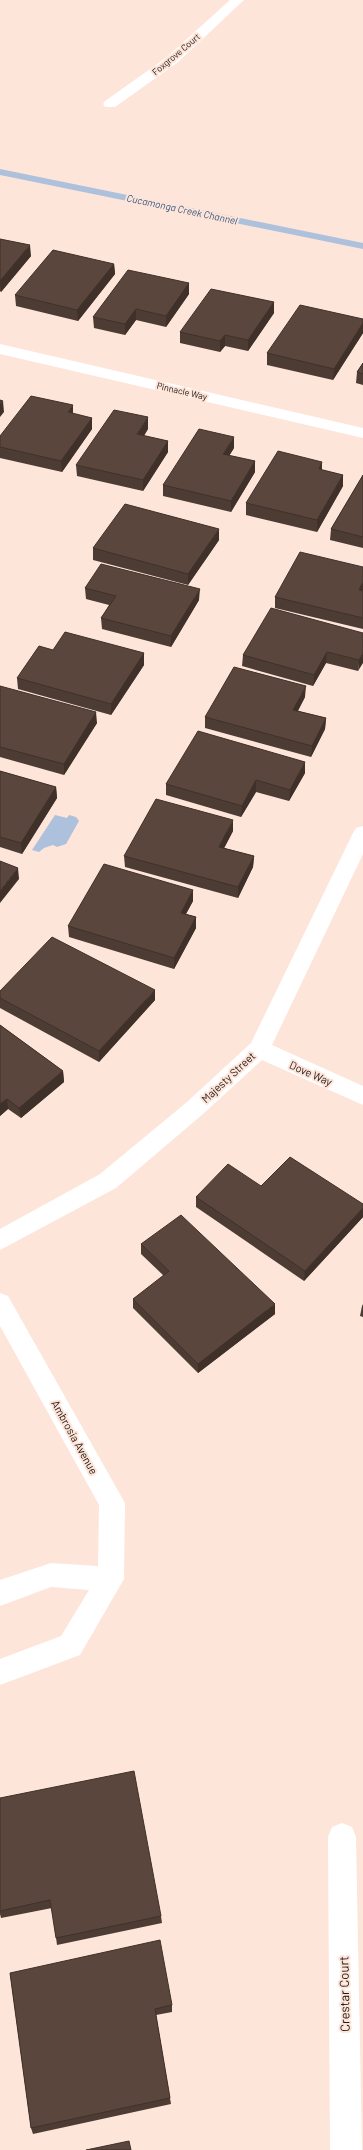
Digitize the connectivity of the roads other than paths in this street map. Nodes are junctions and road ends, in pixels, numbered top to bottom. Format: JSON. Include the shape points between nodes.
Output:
{"nodes":[{"id":1,"x":238,"y":0,"type":"edge"},
{"id":2,"x":110,"y":104,"type":"dead end"},
{"id":3,"x":0,"y":349,"type":"edge"},
{"id":4,"x":363,"y":433,"type":"edge"},
{"id":5,"x":363,"y":833,"type":"edge"},
{"id":6,"x":259,"y":1049,"type":"junction"},
{"id":7,"x":363,"y":1096,"type":"edge"},
{"id":8,"x":0,"y":1240,"type":"edge"},
{"id":9,"x":0,"y":1303,"type":"edge"},
{"id":10,"x":111,"y":1580,"type":"junction"},
{"id":11,"x":0,"y":1593,"type":"edge"},
{"id":12,"x":0,"y":1672,"type":"edge"},
{"id":13,"x":342,"y":1837,"type":"dead end"},
{"id":14,"x":346,"y":2150,"type":"edge"}],
"edges":[{"from":1,"to":2,"type":"street","name":"Foxgrove Court","via":[[172,60]]},
{"from":3,"to":4,"type":"street","name":"Pinnacle Way"},
{"from":5,"to":6,"type":"street","name":"Majesty Street"},
{"from":6,"to":7,"type":"street","name":"Dove Way"},
{"from":6,"to":8,"type":"street","name":"Majesty Street","via":[[196,1108],[108,1181]]},
{"from":9,"to":10,"type":"street","name":"Ambrosia Avenue","via":[[112,1503]]},
{"from":10,"to":11,"type":"street","via":[[51,1575]]},
{"from":10,"to":12,"type":"street","via":[[70,1646]]},
{"from":13,"to":14,"type":"street","name":"Crestar Court"}]}
